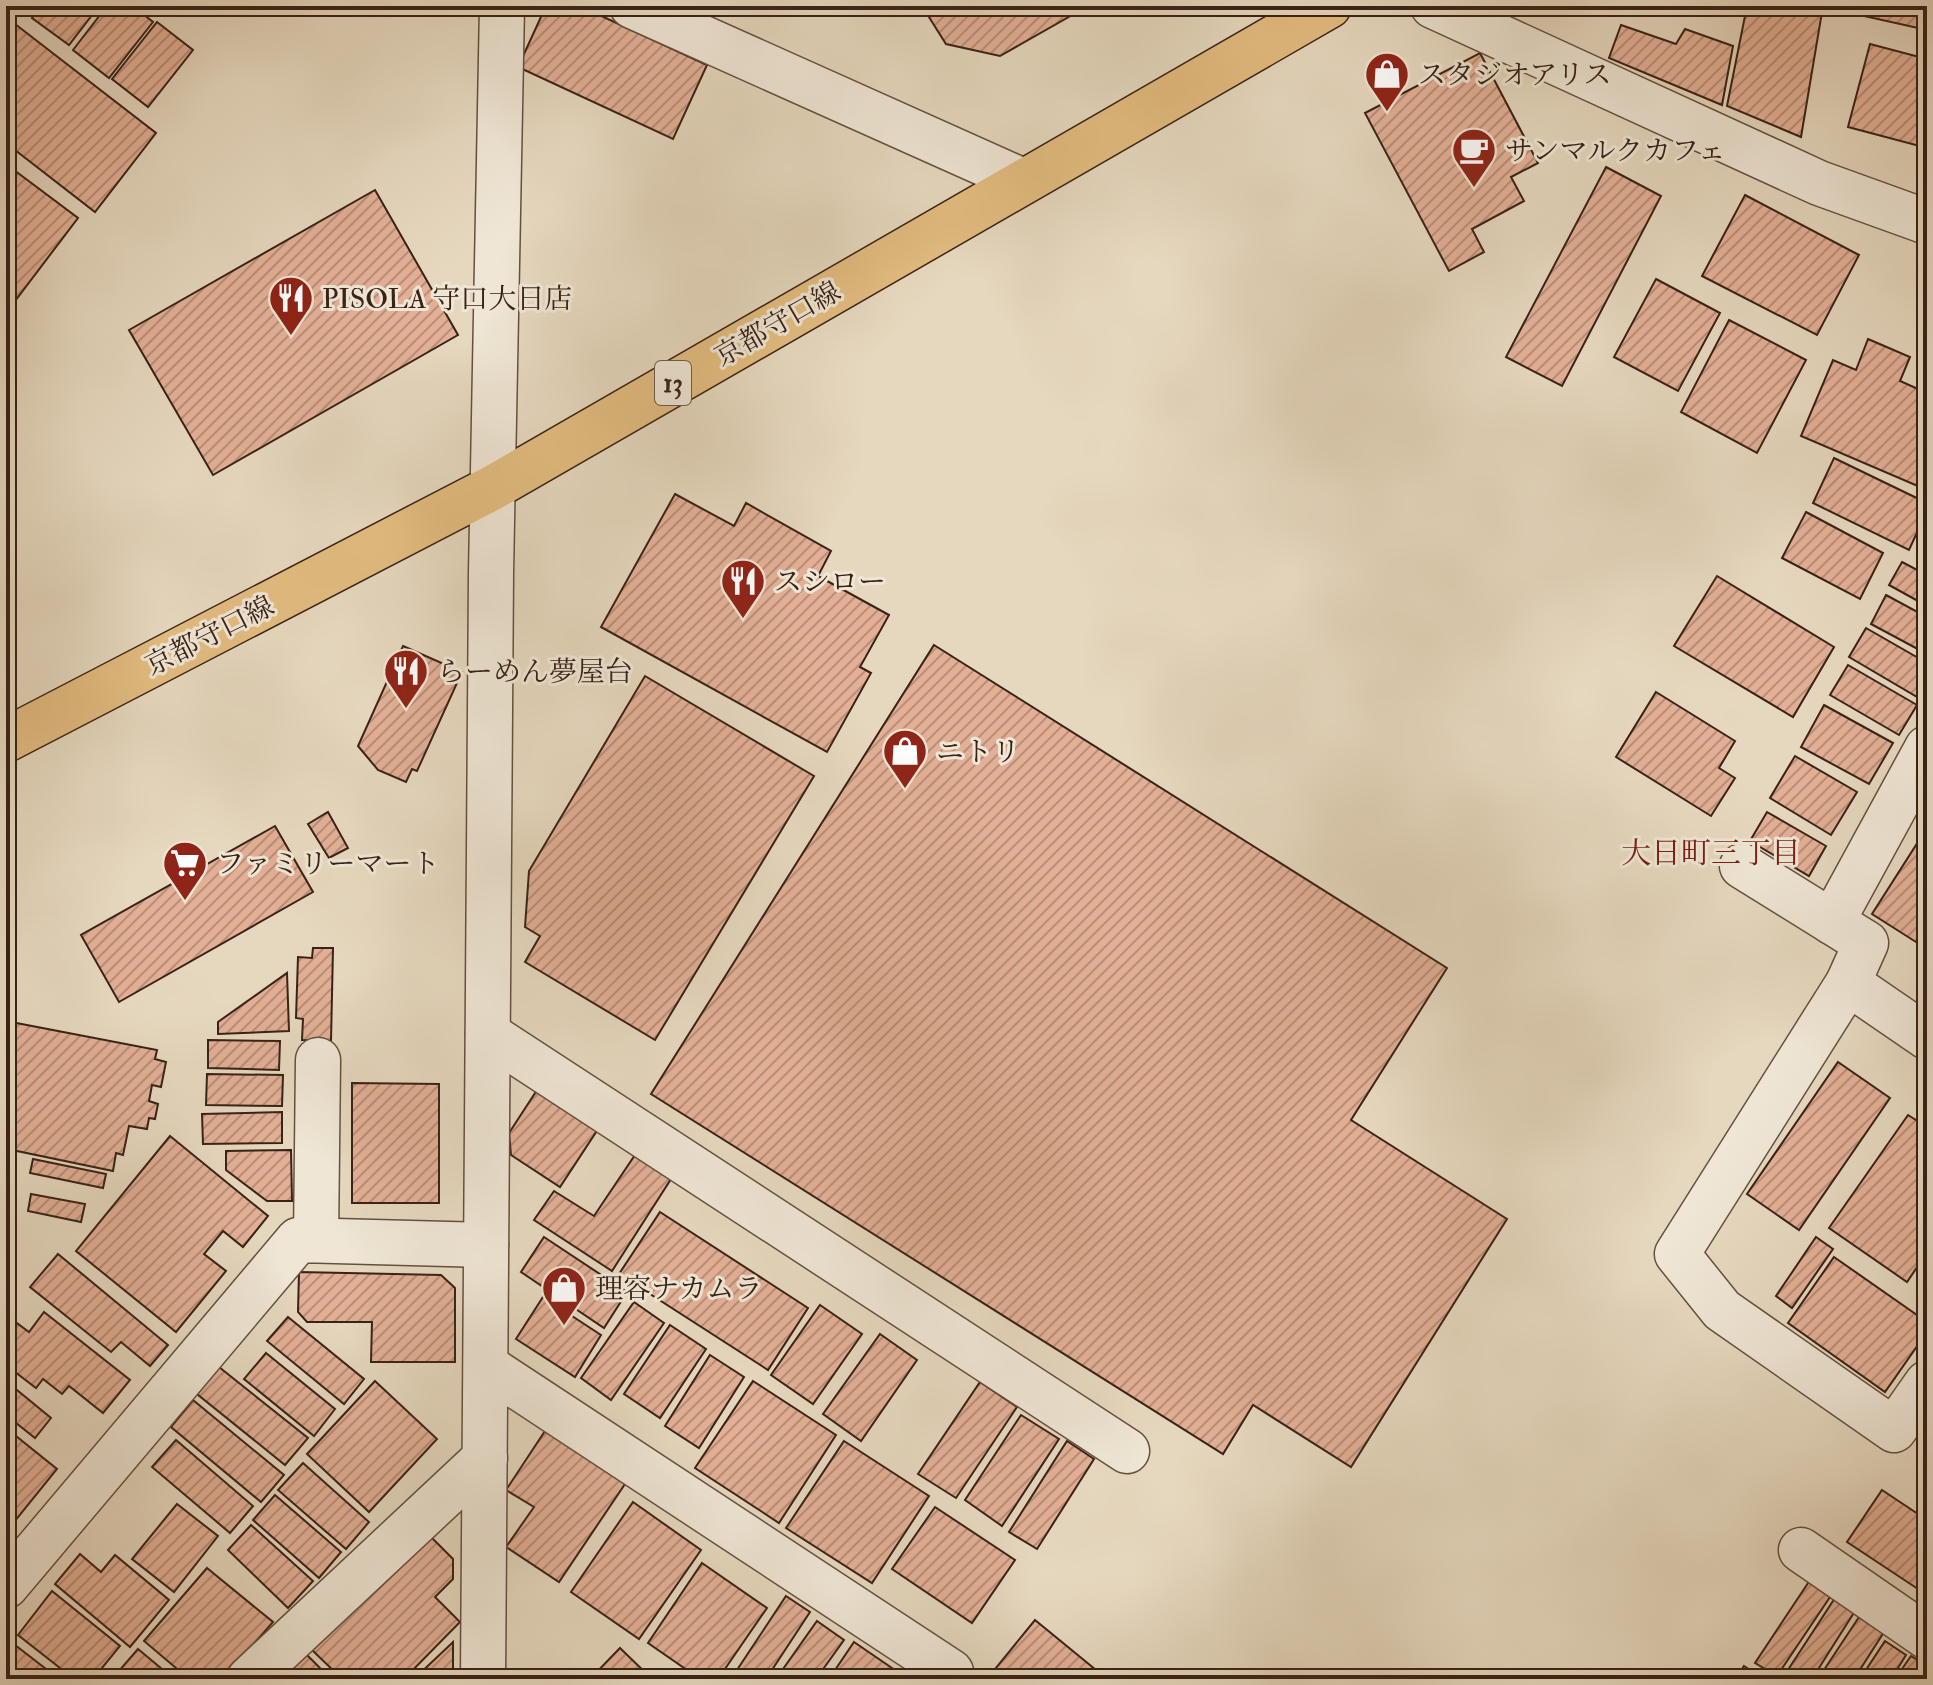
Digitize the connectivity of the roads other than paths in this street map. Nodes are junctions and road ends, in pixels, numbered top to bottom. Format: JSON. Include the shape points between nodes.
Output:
{"nodes":[{"id":1,"x":502,"y":6,"type":"edge"},
{"id":2,"x":632,"y":6,"type":"edge"},
{"id":3,"x":1329,"y":6,"type":"edge"},
{"id":4,"x":1433,"y":6,"type":"edge"},
{"id":5,"x":1023,"y":181,"type":"junction"},
{"id":6,"x":1927,"y":222,"type":"edge"},
{"id":7,"x":494,"y":487,"type":"junction"},
{"id":8,"x":6,"y":740,"type":"edge"},
{"id":9,"x":1927,"y":748,"type":"edge"},
{"id":10,"x":1742,"y":866,"type":"dead end"},
{"id":11,"x":1832,"y":922,"type":"junction"},
{"id":12,"x":1848,"y":983,"type":"junction"},
{"id":13,"x":488,"y":1034,"type":"junction"},
{"id":14,"x":1927,"y":1037,"type":"edge"},
{"id":15,"x":318,"y":1060,"type":"dead end"},
{"id":16,"x":316,"y":1240,"type":"junction"},
{"id":17,"x":486,"y":1245,"type":"junction"},
{"id":18,"x":486,"y":1366,"type":"junction"},
{"id":19,"x":1927,"y":1383,"type":"edge"},
{"id":20,"x":1127,"y":1451,"type":"dead end"},
{"id":21,"x":485,"y":1458,"type":"junction"},
{"id":22,"x":1801,"y":1550,"type":"dead end"},
{"id":23,"x":6,"y":1586,"type":"edge"},
{"id":24,"x":1927,"y":1637,"type":"edge"},
{"id":25,"x":951,"y":1672,"type":"dead end"},
{"id":26,"x":249,"y":1679,"type":"edge"},
{"id":27,"x":483,"y":1679,"type":"edge"}],
"edges":[{"from":1,"to":7,"type":"street"},
{"from":2,"to":5,"type":"street"},
{"from":3,"to":5,"type":"main road","name":"京都守口線","number":"13"},
{"from":4,"to":6,"type":"street","via":[[1819,183]]},
{"from":5,"to":7,"type":"main road","name":"京都守口線","number":"13"},
{"from":7,"to":8,"type":"main road","name":"京都守口線","number":"13"},
{"from":7,"to":13,"type":"street"},
{"from":9,"to":11,"type":"street"},
{"from":10,"to":11,"type":"street"},
{"from":11,"to":12,"type":"street","via":[[1866,943]]},
{"from":12,"to":14,"type":"street"},
{"from":12,"to":19,"type":"street","via":[[1677,1254],[1722,1310],[1894,1430]]},
{"from":13,"to":17,"type":"street"},
{"from":13,"to":20,"type":"street"},
{"from":15,"to":16,"type":"street"},
{"from":16,"to":17,"type":"street"},
{"from":16,"to":23,"type":"street","via":[[298,1240]]},
{"from":17,"to":18,"type":"street"},
{"from":18,"to":21,"type":"street"},
{"from":18,"to":25,"type":"street"},
{"from":21,"to":26,"type":"street"},
{"from":21,"to":27,"type":"street"},
{"from":22,"to":24,"type":"street"}]}
